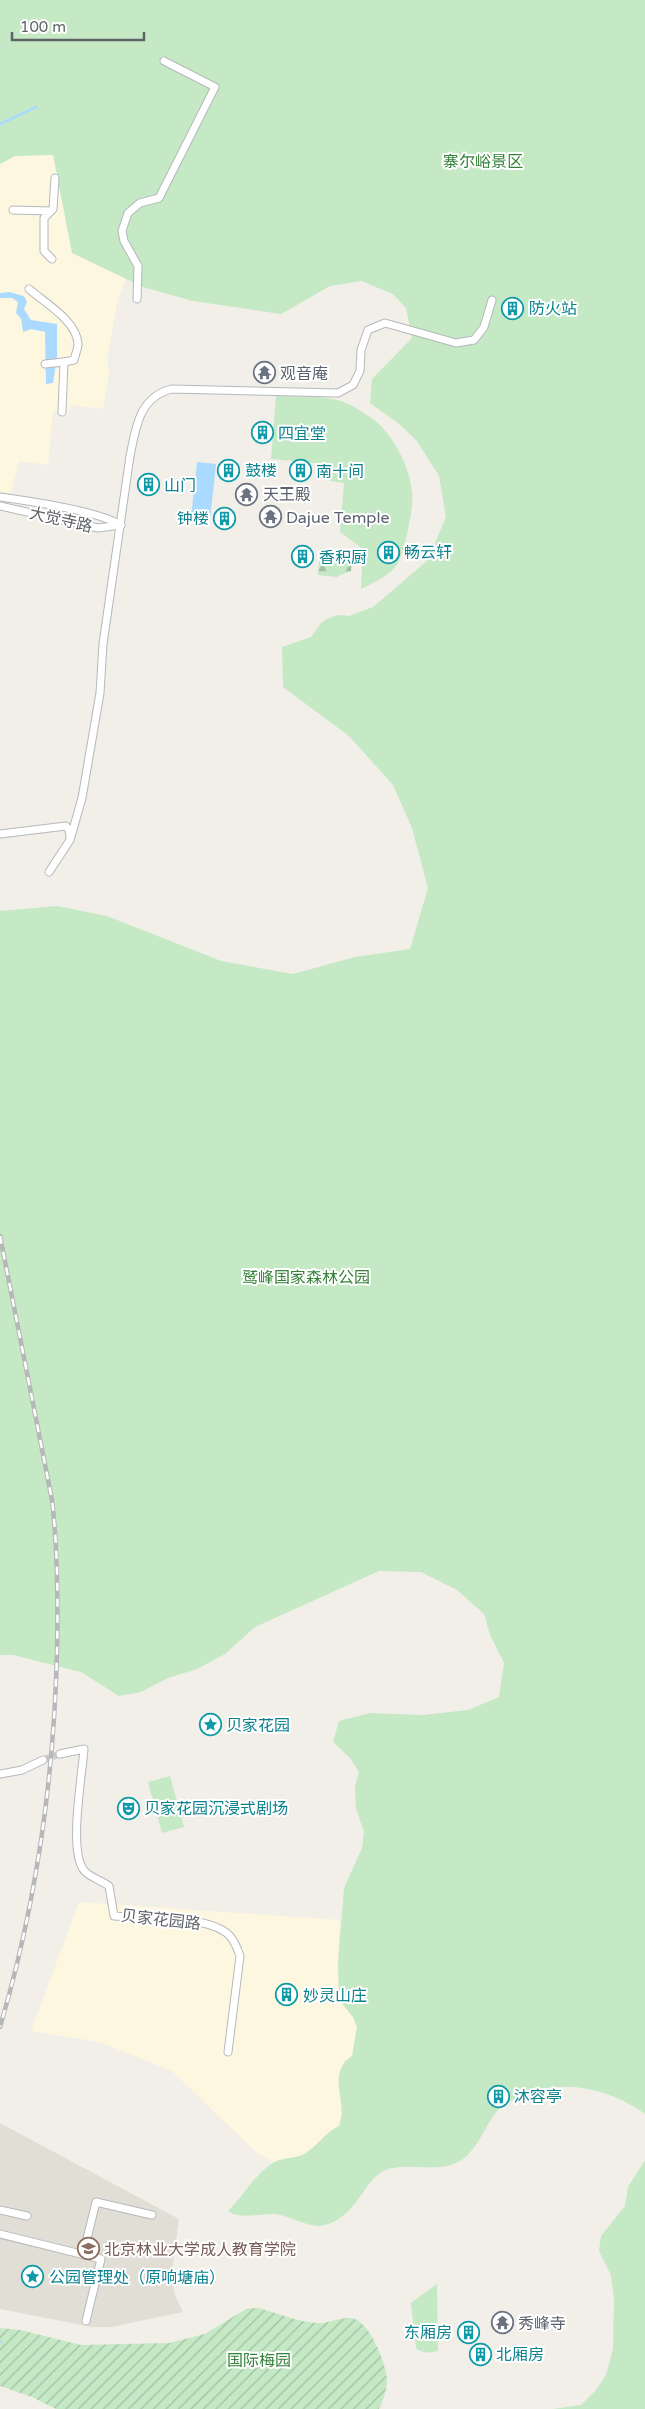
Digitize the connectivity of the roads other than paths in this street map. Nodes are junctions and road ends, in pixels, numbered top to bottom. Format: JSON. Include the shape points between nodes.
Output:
{"nodes":[{"id":1,"x":164,"y":61,"type":"dead end"},
{"id":2,"x":54,"y":178,"type":"dead end"},
{"id":3,"x":13,"y":210,"type":"dead end"},
{"id":4,"x":51,"y":211,"type":"junction"},
{"id":5,"x":52,"y":260,"type":"dead end"},
{"id":6,"x":29,"y":289,"type":"dead end"},
{"id":7,"x":137,"y":299,"type":"dead end"},
{"id":8,"x":492,"y":300,"type":"dead end"},
{"id":9,"x":64,"y":362,"type":"junction"},
{"id":10,"x":45,"y":364,"type":"dead end"},
{"id":11,"x":62,"y":412,"type":"dead end"},
{"id":12,"x":0,"y":497,"type":"edge"},
{"id":13,"x":0,"y":506,"type":"edge"},
{"id":14,"x":121,"y":525,"type":"junction"},
{"id":15,"x":0,"y":834,"type":"edge"},
{"id":16,"x":70,"y":840,"type":"junction"},
{"id":17,"x":49,"y":872,"type":"dead end"},
{"id":18,"x":60,"y":1754,"type":"tunnel mouth"},
{"id":19,"x":43,"y":1760,"type":"tunnel mouth"},
{"id":20,"x":0,"y":1774,"type":"edge"},
{"id":21,"x":228,"y":2052,"type":"dead end"},
{"id":22,"x":0,"y":2210,"type":"edge"},
{"id":23,"x":152,"y":2215,"type":"dead end"},
{"id":24,"x":27,"y":2216,"type":"dead end"},
{"id":25,"x":0,"y":2234,"type":"edge"},
{"id":26,"x":83,"y":2255,"type":"junction"},
{"id":27,"x":86,"y":2321,"type":"dead end"}],
"edges":[{"from":1,"to":7,"type":"street","via":[[215,87],[159,198],[140,203],[128,213],[122,231],[138,266]]},
{"from":2,"to":4,"type":"street"},
{"from":3,"to":4,"type":"street"},
{"from":4,"to":5,"type":"street","via":[[44,218],[44,251]]},
{"from":6,"to":9,"type":"street","via":[[67,320],[72,329],[78,344],[74,360]]},
{"from":8,"to":14,"type":"street","via":[[484,327],[474,340],[456,343],[385,323],[368,330],[361,350],[360,372],[352,385],[338,393],[172,389],[160,392],[146,405],[136,425]]},
{"from":9,"to":10,"type":"street"},
{"from":9,"to":11,"type":"street"},
{"from":12,"to":14,"type":"street","name":"大觉寺路","via":[[101,517]]},
{"from":13,"to":14,"type":"street","name":"大觉寺路","via":[[98,528]]},
{"from":14,"to":16,"type":"street","via":[[103,644],[100,693],[82,798]]},
{"from":15,"to":16,"type":"street","via":[[66,826]]},
{"from":16,"to":17,"type":"street"},
{"from":18,"to":21,"type":"street","name":"贝家花园路","via":[[84,1749],[77,1851],[87,1874],[109,1886],[114,1916],[209,1924],[228,1934],[234,1942],[240,1956]]},
{"from":19,"to":20,"type":"street"},
{"from":22,"to":24,"type":"street"},
{"from":23,"to":26,"type":"street","via":[[96,2202]]},
{"from":25,"to":26,"type":"street"},
{"from":26,"to":27,"type":"street","via":[[100,2259]]}]}
